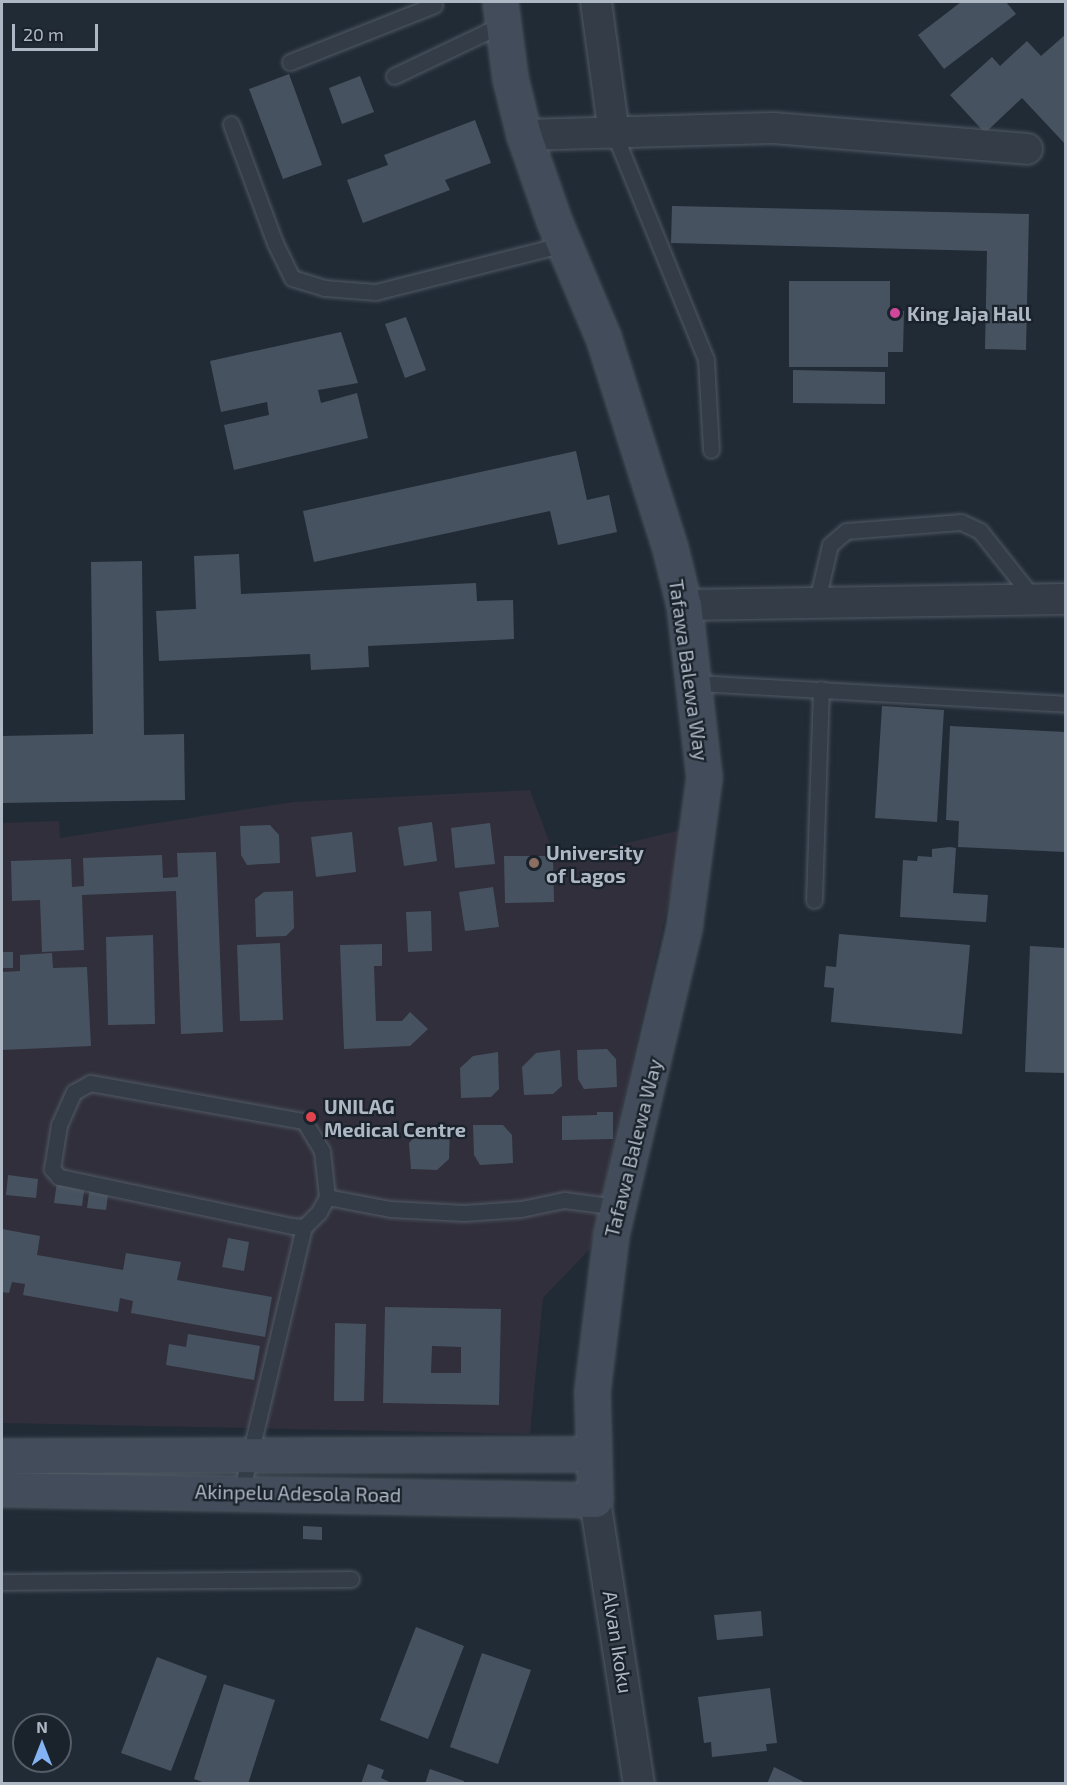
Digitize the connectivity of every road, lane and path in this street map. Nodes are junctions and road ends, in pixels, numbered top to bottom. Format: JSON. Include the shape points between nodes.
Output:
{"nodes":[{"id":1,"x":596,"y":2,"type":"edge"},
{"id":2,"x":437,"y":3,"type":"edge"},
{"id":3,"x":501,"y":13,"type":"edge"},
{"id":4,"x":290,"y":62,"type":"dead end"},
{"id":5,"x":394,"y":76,"type":"dead end"},
{"id":6,"x":231,"y":124,"type":"dead end"},
{"id":7,"x":614,"y":133,"type":"junction"},
{"id":8,"x":524,"y":135,"type":"junction"},
{"id":9,"x":1028,"y":149,"type":"dead end"},
{"id":10,"x":564,"y":244,"type":"junction"},
{"id":11,"x":711,"y":450,"type":"dead end"},
{"id":12,"x":1065,"y":599,"type":"edge"},
{"id":13,"x":1035,"y":600,"type":"junction"},
{"id":14,"x":684,"y":605,"type":"junction"},
{"id":15,"x":816,"y":605,"type":"junction"},
{"id":16,"x":695,"y":683,"type":"junction"},
{"id":17,"x":821,"y":689,"type":"junction"},
{"id":18,"x":1065,"y":704,"type":"edge"},
{"id":19,"x":814,"y":900,"type":"dead end"},
{"id":20,"x":327,"y":1197,"type":"junction"},
{"id":21,"x":617,"y":1207,"type":"junction"},
{"id":22,"x":304,"y":1227,"type":"junction"},
{"id":23,"x":592,"y":1454,"type":"junction"},
{"id":24,"x":2,"y":1456,"type":"edge"},
{"id":25,"x":249,"y":1456,"type":"junction"},
{"id":26,"x":2,"y":1489,"type":"edge"},
{"id":27,"x":241,"y":1493,"type":"junction"},
{"id":28,"x":595,"y":1500,"type":"junction"},
{"id":29,"x":351,"y":1579,"type":"dead end"},
{"id":30,"x":2,"y":1582,"type":"edge"},
{"id":31,"x":639,"y":1784,"type":"edge"}],
"edges":[{"from":1,"to":7,"type":"street"},
{"from":2,"to":4,"type":"lane"},
{"from":3,"to":5,"type":"lane"},
{"from":3,"to":8,"type":"street","name":"Tafawa Balewa Way"},
{"from":6,"to":10,"type":"lane","via":[[292,278],[324,288],[376,292]]},
{"from":7,"to":8,"type":"street"},
{"from":7,"to":9,"type":"street","via":[[773,128]]},
{"from":7,"to":11,"type":"lane","via":[[706,360]]},
{"from":8,"to":10,"type":"street","name":"Tafawa Balewa Way"},
{"from":10,"to":14,"type":"street","name":"Tafawa Balewa Way","via":[[603,337]]},
{"from":12,"to":13,"type":"street"},
{"from":13,"to":15,"type":"street"},
{"from":13,"to":15,"type":"lane","via":[[980,531],[961,522],[846,531],[830,545]]},
{"from":14,"to":15,"type":"street"},
{"from":14,"to":16,"type":"street","name":"Tafawa Balewa Way"},
{"from":16,"to":17,"type":"lane"},
{"from":16,"to":21,"type":"street","name":"Tafawa Balewa Way","via":[[704,777],[684,927]]},
{"from":17,"to":18,"type":"lane"},
{"from":17,"to":19,"type":"lane"},
{"from":20,"to":21,"type":"lane","via":[[390,1209],[464,1214],[564,1200]]},
{"from":20,"to":22,"type":"lane"},
{"from":20,"to":22,"type":"lane","via":[[322,1150],[304,1121],[90,1083],[74,1092],[59,1125],[52,1169],[59,1177]]},
{"from":21,"to":23,"type":"street","name":"Tafawa Balewa Way","via":[[592,1391]]},
{"from":22,"to":25,"type":"lane"},
{"from":23,"to":25,"type":"street","name":"Akinpelu Adesola Road"},
{"from":23,"to":28,"type":"street","name":"Tafawa Balewa Way"},
{"from":24,"to":25,"type":"street","name":"Akinpelu Adesola Road"},
{"from":25,"to":27,"type":"lane"},
{"from":26,"to":27,"type":"street","name":"Akinpelu Adesola Road"},
{"from":27,"to":28,"type":"street","name":"Akinpelu Adesola Road"},
{"from":28,"to":31,"type":"street","name":"Alvan Ikoku"},
{"from":29,"to":30,"type":"lane"}]}
